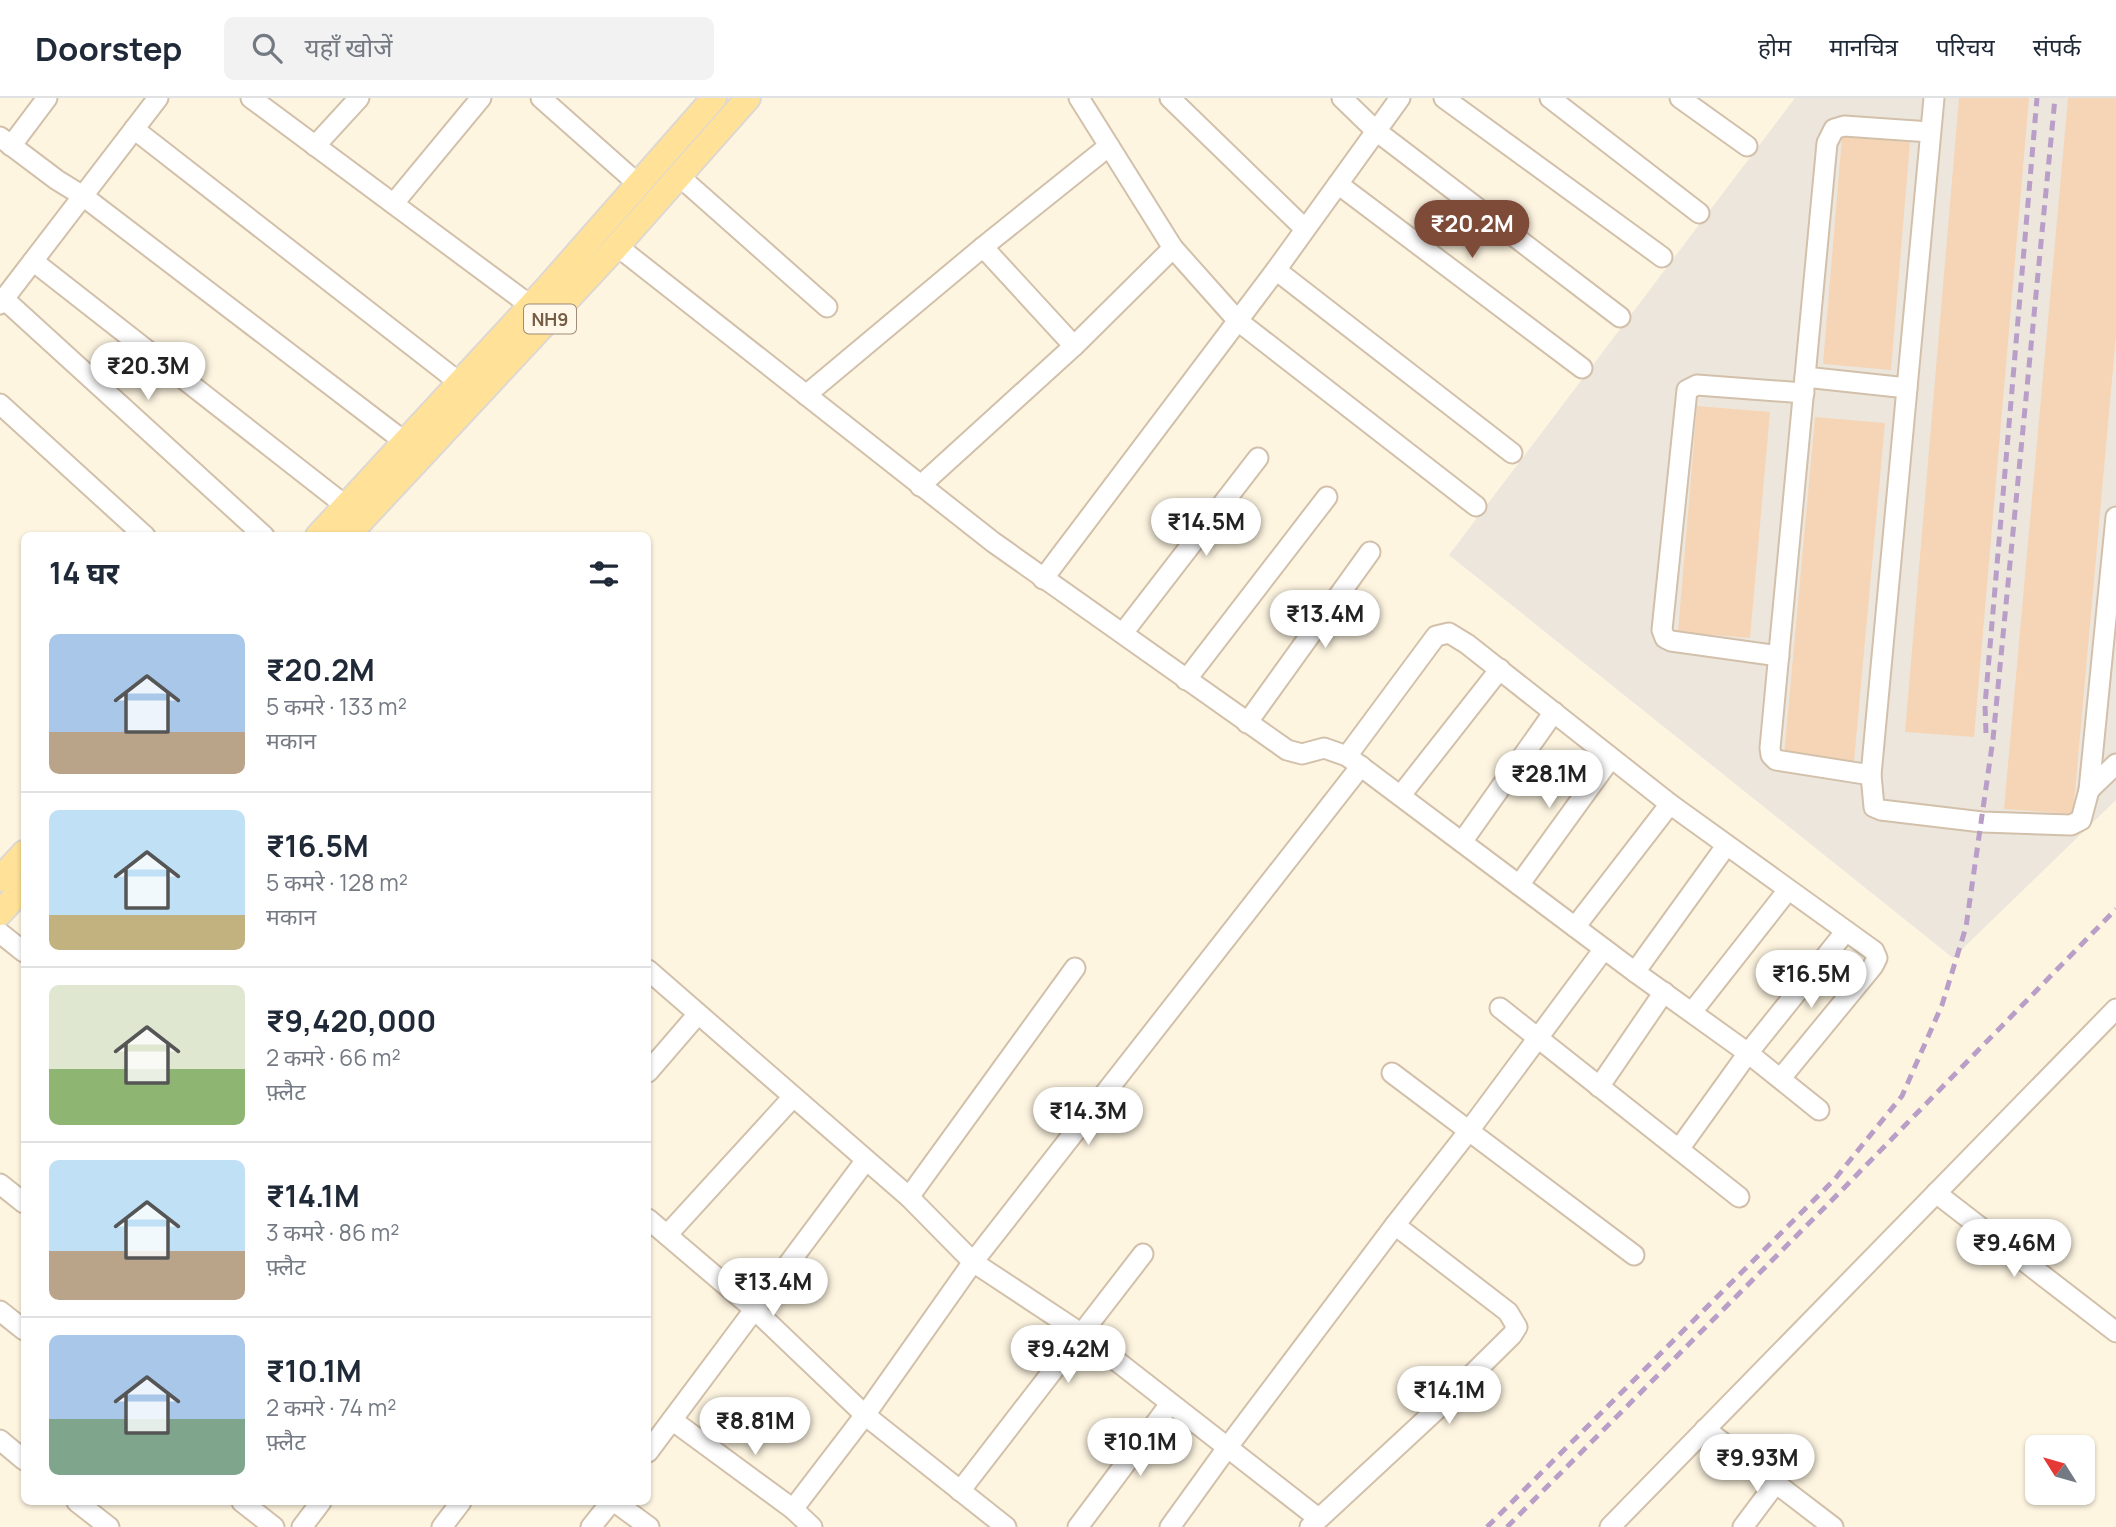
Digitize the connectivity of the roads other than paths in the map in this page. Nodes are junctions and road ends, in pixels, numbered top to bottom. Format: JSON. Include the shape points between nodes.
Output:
{"nodes":[{"id":1,"x":47,"y":98,"type":"edge"},
{"id":2,"x":158,"y":98,"type":"edge"},
{"id":3,"x":251,"y":98,"type":"edge"},
{"id":4,"x":359,"y":98,"type":"edge"},
{"id":5,"x":481,"y":98,"type":"edge"},
{"id":6,"x":541,"y":98,"type":"edge"},
{"id":7,"x":714,"y":98,"type":"edge"},
{"id":8,"x":748,"y":98,"type":"edge"},
{"id":9,"x":1079,"y":98,"type":"edge"},
{"id":10,"x":1170,"y":98,"type":"edge"},
{"id":11,"x":1342,"y":98,"type":"edge"},
{"id":12,"x":1400,"y":98,"type":"edge"},
{"id":13,"x":1444,"y":98,"type":"edge"},
{"id":14,"x":1550,"y":98,"type":"edge"},
{"id":15,"x":1680,"y":98,"type":"edge"},
{"id":16,"x":1934,"y":98,"type":"edge"},
{"id":17,"x":134,"y":129,"type":"junction"},
{"id":18,"x":1375,"y":130,"type":"junction"},
{"id":19,"x":1930,"y":132,"type":"junction"},
{"id":20,"x":6,"y":142,"type":"edge"},
{"id":21,"x":315,"y":146,"type":"junction"},
{"id":22,"x":1109,"y":146,"type":"junction"},
{"id":23,"x":1747,"y":146,"type":"dead end"},
{"id":24,"x":679,"y":176,"type":"junction"},
{"id":25,"x":638,"y":184,"type":"junction"},
{"id":26,"x":1338,"y":184,"type":"junction"},
{"id":27,"x":83,"y":196,"type":"junction"},
{"id":28,"x":394,"y":204,"type":"junction"},
{"id":29,"x":1699,"y":213,"type":"dead end"},
{"id":30,"x":1305,"y":229,"type":"junction"},
{"id":31,"x":617,"y":246,"type":"junction"},
{"id":32,"x":983,"y":247,"type":"junction"},
{"id":33,"x":1173,"y":248,"type":"junction"},
{"id":34,"x":1662,"y":257,"type":"dead end"},
{"id":35,"x":33,"y":261,"type":"junction"},
{"id":36,"x":1276,"y":270,"type":"junction"},
{"id":37,"x":2,"y":302,"type":"edge"},
{"id":38,"x":531,"y":306,"type":"junction"},
{"id":39,"x":827,"y":307,"type":"dead end"},
{"id":40,"x":1620,"y":317,"type":"dead end"},
{"id":41,"x":1238,"y":321,"type":"junction"},
{"id":42,"x":1074,"y":346,"type":"junction"},
{"id":43,"x":1583,"y":368,"type":"dead end"},
{"id":44,"x":460,"y":383,"type":"junction"},
{"id":45,"x":1805,"y":385,"type":"junction"},
{"id":46,"x":1907,"y":388,"type":"junction"},
{"id":47,"x":806,"y":395,"type":"junction"},
{"id":48,"x":0,"y":404,"type":"edge"},
{"id":49,"x":405,"y":442,"type":"junction"},
{"id":50,"x":1512,"y":453,"type":"dead end"},
{"id":51,"x":1258,"y":458,"type":"dead end"},
{"id":52,"x":920,"y":486,"type":"junction"},
{"id":53,"x":1327,"y":497,"type":"dead end"},
{"id":54,"x":346,"y":506,"type":"junction"},
{"id":55,"x":1476,"y":506,"type":"dead end"},
{"id":56,"x":2116,"y":517,"type":"edge"},
{"id":57,"x":141,"y":532,"type":"edge"},
{"id":58,"x":260,"y":532,"type":"edge"},
{"id":59,"x":322,"y":532,"type":"edge"},
{"id":60,"x":351,"y":532,"type":"edge"},
{"id":61,"x":1370,"y":552,"type":"dead end"},
{"id":62,"x":1043,"y":579,"type":"junction"},
{"id":63,"x":1123,"y":633,"type":"junction"},
{"id":64,"x":1779,"y":656,"type":"junction"},
{"id":65,"x":1500,"y":669,"type":"junction"},
{"id":66,"x":1186,"y":680,"type":"junction"},
{"id":67,"x":1554,"y":712,"type":"junction"},
{"id":68,"x":1247,"y":723,"type":"junction"},
{"id":69,"x":1611,"y":758,"type":"junction"},
{"id":70,"x":1354,"y":761,"type":"junction"},
{"id":71,"x":2116,"y":764,"type":"edge"},
{"id":72,"x":1871,"y":775,"type":"junction"},
{"id":73,"x":2089,"y":790,"type":"junction"},
{"id":74,"x":1401,"y":795,"type":"junction"},
{"id":75,"x":1670,"y":804,"type":"junction"},
{"id":76,"x":1462,"y":842,"type":"junction"},
{"id":77,"x":1726,"y":846,"type":"junction"},
{"id":78,"x":21,"y":856,"type":"edge"},
{"id":79,"x":0,"y":879,"type":"edge"},
{"id":80,"x":1519,"y":885,"type":"junction"},
{"id":81,"x":21,"y":890,"type":"edge"},
{"id":82,"x":1788,"y":890,"type":"junction"},
{"id":83,"x":0,"y":914,"type":"edge"},
{"id":84,"x":1575,"y":927,"type":"junction"},
{"id":85,"x":1846,"y":931,"type":"junction"},
{"id":86,"x":0,"y":933,"type":"edge"},
{"id":87,"x":1604,"y":949,"type":"junction"},
{"id":88,"x":21,"y":950,"type":"edge"},
{"id":89,"x":1075,"y":968,"type":"dead end"},
{"id":90,"x":1635,"y":972,"type":"junction"},
{"id":91,"x":651,"y":973,"type":"edge"},
{"id":92,"x":1664,"y":992,"type":"junction"},
{"id":93,"x":1500,"y":1008,"type":"dead end"},
{"id":94,"x":2116,"y":1009,"type":"edge"},
{"id":95,"x":1692,"y":1012,"type":"junction"},
{"id":96,"x":698,"y":1014,"type":"junction"},
{"id":97,"x":1537,"y":1037,"type":"junction"},
{"id":98,"x":1748,"y":1053,"type":"junction"},
{"id":99,"x":651,"y":1069,"type":"edge"},
{"id":100,"x":1392,"y":1073,"type":"dead end"},
{"id":101,"x":1781,"y":1078,"type":"junction"},
{"id":102,"x":1599,"y":1087,"type":"junction"},
{"id":103,"x":793,"y":1097,"type":"junction"},
{"id":104,"x":1819,"y":1110,"type":"dead end"},
{"id":105,"x":1468,"y":1132,"type":"junction"},
{"id":106,"x":1679,"y":1149,"type":"junction"},
{"id":107,"x":866,"y":1160,"type":"junction"},
{"id":108,"x":0,"y":1184,"type":"edge"},
{"id":109,"x":1936,"y":1193,"type":"junction"},
{"id":110,"x":909,"y":1197,"type":"junction"},
{"id":111,"x":1739,"y":1197,"type":"dead end"},
{"id":112,"x":21,"y":1201,"type":"edge"},
{"id":113,"x":651,"y":1222,"type":"edge"},
{"id":114,"x":1395,"y":1225,"type":"junction"},
{"id":115,"x":667,"y":1235,"type":"junction"},
{"id":116,"x":1143,"y":1254,"type":"dead end"},
{"id":117,"x":1634,"y":1255,"type":"dead end"},
{"id":118,"x":973,"y":1262,"type":"junction"},
{"id":119,"x":755,"y":1310,"type":"junction"},
{"id":120,"x":0,"y":1311,"type":"edge"},
{"id":121,"x":21,"y":1328,"type":"edge"},
{"id":122,"x":2116,"y":1332,"type":"edge"},
{"id":123,"x":1082,"y":1334,"type":"junction"},
{"id":124,"x":1170,"y":1404,"type":"junction"},
{"id":125,"x":865,"y":1415,"type":"junction"},
{"id":126,"x":672,"y":1420,"type":"junction"},
{"id":127,"x":1705,"y":1429,"type":"junction"},
{"id":128,"x":0,"y":1440,"type":"edge"},
{"id":129,"x":651,"y":1446,"type":"edge"},
{"id":130,"x":1227,"y":1448,"type":"junction"},
{"id":131,"x":21,"y":1458,"type":"edge"},
{"id":132,"x":1776,"y":1483,"type":"junction"},
{"id":133,"x":960,"y":1492,"type":"junction"},
{"id":134,"x":81,"y":1505,"type":"edge"},
{"id":135,"x":246,"y":1505,"type":"edge"},
{"id":136,"x":319,"y":1505,"type":"edge"},
{"id":137,"x":459,"y":1505,"type":"edge"},
{"id":138,"x":610,"y":1505,"type":"edge"},
{"id":139,"x":617,"y":1505,"type":"edge"},
{"id":140,"x":793,"y":1509,"type":"junction"},
{"id":141,"x":1314,"y":1523,"type":"edge"},
{"id":142,"x":109,"y":1527,"type":"edge"},
{"id":143,"x":274,"y":1527,"type":"edge"},
{"id":144,"x":302,"y":1527,"type":"edge"},
{"id":145,"x":442,"y":1527,"type":"edge"},
{"id":146,"x":591,"y":1527,"type":"edge"},
{"id":147,"x":649,"y":1527,"type":"edge"},
{"id":148,"x":812,"y":1527,"type":"edge"},
{"id":149,"x":1006,"y":1527,"type":"edge"},
{"id":150,"x":1078,"y":1527,"type":"edge"},
{"id":151,"x":1170,"y":1527,"type":"edge"},
{"id":152,"x":1610,"y":1527,"type":"edge"},
{"id":153,"x":1742,"y":1527,"type":"edge"},
{"id":154,"x":1833,"y":1527,"type":"edge"}],
"edges":[{"from":1,"to":20,"type":"street"},
{"from":2,"to":17,"type":"street"},
{"from":3,"to":21,"type":"street"},
{"from":4,"to":21,"type":"street"},
{"from":5,"to":28,"type":"street"},
{"from":6,"to":25,"type":"street"},
{"from":7,"to":25,"type":"main road","number":"NH9"},
{"from":8,"to":24,"type":"main road","number":"NH9"},
{"from":9,"to":22,"type":"street"},
{"from":10,"to":30,"type":"street"},
{"from":11,"to":18,"type":"street"},
{"from":12,"to":18,"type":"street"},
{"from":13,"to":34,"type":"street"},
{"from":14,"to":29,"type":"street"},
{"from":15,"to":23,"type":"street"},
{"from":16,"to":19,"type":"street"},
{"from":17,"to":27,"type":"street"},
{"from":17,"to":44,"type":"street"},
{"from":18,"to":26,"type":"street"},
{"from":18,"to":40,"type":"street"},
{"from":19,"to":45,"type":"street","via":[[1844,126],[1830,133]]},
{"from":19,"to":46,"type":"street"},
{"from":20,"to":27,"type":"street"},
{"from":21,"to":28,"type":"street"},
{"from":22,"to":32,"type":"street"},
{"from":22,"to":33,"type":"street"},
{"from":24,"to":31,"type":"main road","number":"NH9"},
{"from":24,"to":39,"type":"street"},
{"from":25,"to":38,"type":"main road","number":"NH9"},
{"from":26,"to":30,"type":"street"},
{"from":26,"to":43,"type":"street"},
{"from":27,"to":35,"type":"street"},
{"from":27,"to":49,"type":"street"},
{"from":28,"to":38,"type":"street"},
{"from":30,"to":36,"type":"street"},
{"from":31,"to":47,"type":"street"},
{"from":31,"to":60,"type":"main road","number":"NH9"},
{"from":32,"to":42,"type":"street"},
{"from":32,"to":47,"type":"street"},
{"from":33,"to":41,"type":"street"},
{"from":33,"to":42,"type":"street"},
{"from":35,"to":37,"type":"street"},
{"from":35,"to":54,"type":"street"},
{"from":36,"to":41,"type":"street"},
{"from":36,"to":50,"type":"street"},
{"from":37,"to":58,"type":"street"},
{"from":38,"to":44,"type":"main road","number":"NH9"},
{"from":41,"to":55,"type":"street"},
{"from":41,"to":62,"type":"street"},
{"from":42,"to":52,"type":"street"},
{"from":44,"to":49,"type":"main road","number":"NH9"},
{"from":45,"to":46,"type":"street"},
{"from":45,"to":64,"type":"street"},
{"from":45,"to":64,"type":"street","via":[[1692,385],[1687,390],[1663,617],[1663,635],[1671,641]]},
{"from":46,"to":72,"type":"street"},
{"from":47,"to":52,"type":"street"},
{"from":48,"to":57,"type":"street"},
{"from":49,"to":54,"type":"main road","number":"NH9"},
{"from":51,"to":63,"type":"street"},
{"from":52,"to":62,"type":"street"},
{"from":53,"to":66,"type":"street"},
{"from":54,"to":59,"type":"main road","number":"NH9"},
{"from":56,"to":73,"type":"street"},
{"from":61,"to":68,"type":"street"},
{"from":62,"to":63,"type":"street"},
{"from":63,"to":66,"type":"street"},
{"from":64,"to":72,"type":"street","via":[[1770,748],[1773,758]]},
{"from":65,"to":67,"type":"street"},
{"from":65,"to":70,"type":"street","via":[[1458,637],[1439,634]]},
{"from":65,"to":74,"type":"street"},
{"from":66,"to":68,"type":"street"},
{"from":67,"to":69,"type":"street"},
{"from":67,"to":76,"type":"street"},
{"from":68,"to":70,"type":"street","via":[[1293,752],[1324,748]]},
{"from":69,"to":75,"type":"street"},
{"from":69,"to":80,"type":"street"},
{"from":70,"to":74,"type":"street"},
{"from":70,"to":118,"type":"street"},
{"from":71,"to":73,"type":"street"},
{"from":72,"to":73,"type":"street","via":[[1872,804],[1877,809],[1982,822],[2075,824],[2083,816]]},
{"from":74,"to":76,"type":"street"},
{"from":75,"to":77,"type":"street"},
{"from":75,"to":84,"type":"street"},
{"from":76,"to":80,"type":"street"},
{"from":77,"to":82,"type":"street"},
{"from":77,"to":90,"type":"street"},
{"from":78,"to":79,"type":"main road"},
{"from":80,"to":84,"type":"street"},
{"from":81,"to":83,"type":"main road"},
{"from":82,"to":85,"type":"street"},
{"from":82,"to":95,"type":"street"},
{"from":84,"to":87,"type":"street"},
{"from":85,"to":98,"type":"street"},
{"from":85,"to":101,"type":"street","via":[[1874,951],[1876,961]]},
{"from":86,"to":88,"type":"street"},
{"from":87,"to":90,"type":"street"},
{"from":87,"to":97,"type":"street"},
{"from":89,"to":110,"type":"street"},
{"from":90,"to":92,"type":"street"},
{"from":91,"to":96,"type":"street"},
{"from":92,"to":95,"type":"street"},
{"from":92,"to":102,"type":"street"},
{"from":93,"to":97,"type":"street"},
{"from":94,"to":109,"type":"street"},
{"from":95,"to":98,"type":"street"},
{"from":96,"to":99,"type":"street"},
{"from":96,"to":103,"type":"street"},
{"from":97,"to":102,"type":"street"},
{"from":97,"to":105,"type":"street"},
{"from":98,"to":101,"type":"street"},
{"from":98,"to":106,"type":"street"},
{"from":100,"to":105,"type":"street"},
{"from":101,"to":104,"type":"street"},
{"from":102,"to":106,"type":"street"},
{"from":103,"to":107,"type":"street"},
{"from":103,"to":115,"type":"street"},
{"from":105,"to":114,"type":"street"},
{"from":105,"to":117,"type":"street"},
{"from":106,"to":111,"type":"street"},
{"from":107,"to":110,"type":"street"},
{"from":107,"to":119,"type":"street"},
{"from":108,"to":112,"type":"street"},
{"from":109,"to":122,"type":"street"},
{"from":109,"to":127,"type":"street"},
{"from":110,"to":118,"type":"street"},
{"from":113,"to":115,"type":"street"},
{"from":114,"to":130,"type":"street"},
{"from":114,"to":141,"type":"street","via":[[1508,1312],[1517,1327],[1436,1411]]},
{"from":115,"to":119,"type":"street"},
{"from":116,"to":123,"type":"street"},
{"from":118,"to":123,"type":"street"},
{"from":118,"to":125,"type":"street"},
{"from":119,"to":125,"type":"street"},
{"from":119,"to":126,"type":"street"},
{"from":120,"to":121,"type":"street"},
{"from":123,"to":124,"type":"street"},
{"from":123,"to":133,"type":"street"},
{"from":124,"to":130,"type":"street"},
{"from":124,"to":150,"type":"street"},
{"from":125,"to":133,"type":"street"},
{"from":125,"to":140,"type":"street"},
{"from":126,"to":129,"type":"street"},
{"from":126,"to":140,"type":"street"},
{"from":127,"to":132,"type":"street"},
{"from":127,"to":152,"type":"street"},
{"from":128,"to":131,"type":"street"},
{"from":130,"to":141,"type":"street"},
{"from":130,"to":151,"type":"street"},
{"from":132,"to":153,"type":"street"},
{"from":132,"to":154,"type":"street"},
{"from":133,"to":149,"type":"street"},
{"from":134,"to":142,"type":"street"},
{"from":135,"to":143,"type":"street"},
{"from":136,"to":144,"type":"street"},
{"from":137,"to":145,"type":"street"},
{"from":138,"to":146,"type":"street"},
{"from":139,"to":147,"type":"street"},
{"from":140,"to":148,"type":"street"}]}
